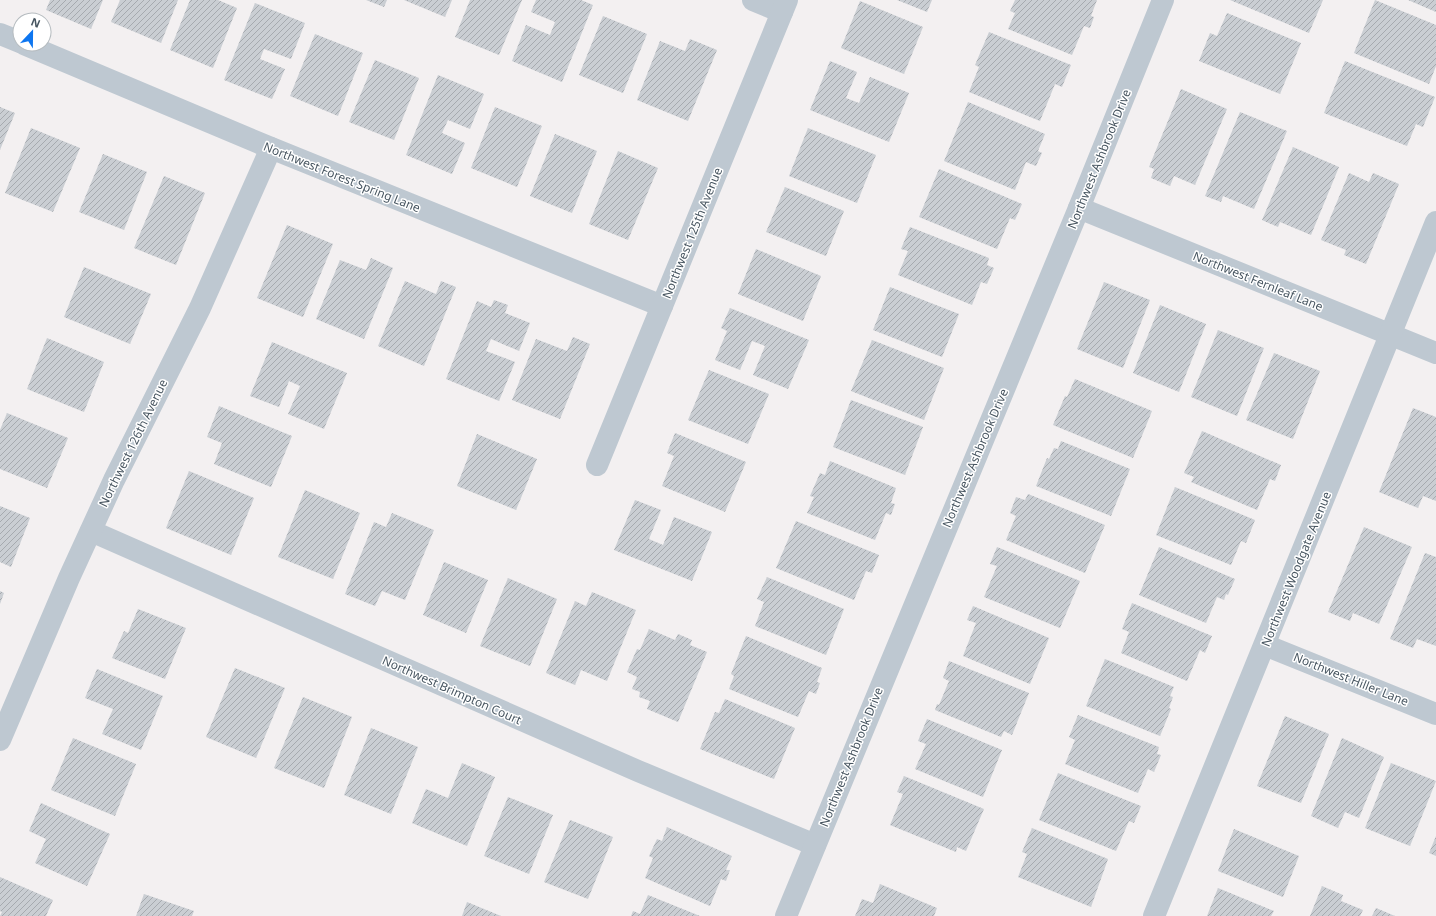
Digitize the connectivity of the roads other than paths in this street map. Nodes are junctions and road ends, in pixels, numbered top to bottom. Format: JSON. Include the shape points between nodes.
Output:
{"nodes":[{"id":1,"x":753,"y":0,"type":"edge"},
{"id":2,"x":1163,"y":0,"type":"edge"},
{"id":3,"x":785,"y":6,"type":"edge"},
{"id":4,"x":0,"y":34,"type":"edge"},
{"id":5,"x":12,"y":39,"type":"edge"},
{"id":6,"x":43,"y":52,"type":"edge"},
{"id":7,"x":271,"y":148,"type":"junction"},
{"id":8,"x":1079,"y":208,"type":"junction"},
{"id":9,"x":1436,"y":222,"type":"edge"},
{"id":10,"x":662,"y":306,"type":"junction"},
{"id":11,"x":1389,"y":335,"type":"junction"},
{"id":12,"x":1436,"y":353,"type":"edge"},
{"id":13,"x":597,"y":465,"type":"dead end"},
{"id":14,"x":91,"y":531,"type":"junction"},
{"id":15,"x":1265,"y":645,"type":"junction"},
{"id":16,"x":1436,"y":714,"type":"edge"},
{"id":17,"x":0,"y":740,"type":"edge"},
{"id":18,"x":815,"y":845,"type":"junction"},
{"id":19,"x":786,"y":916,"type":"edge"},
{"id":20,"x":1154,"y":916,"type":"edge"}],
"edges":[{"from":1,"to":3,"type":"street"},
{"from":2,"to":8,"type":"street","name":"Northwest Ashbrook Drive"},
{"from":3,"to":10,"type":"street","name":"Northwest 125th Avenue"},
{"from":4,"to":5,"type":"street"},
{"from":6,"to":7,"type":"street","name":"Northwest Forest Spring Lane"},
{"from":7,"to":10,"type":"street","name":"Northwest Forest Spring Lane"},
{"from":7,"to":14,"type":"street","name":"Northwest 126th Avenue","via":[[200,308]]},
{"from":8,"to":11,"type":"street","name":"Northwest Fernleaf Lane"},
{"from":8,"to":18,"type":"street","name":"Northwest Ashbrook Drive"},
{"from":9,"to":11,"type":"street","name":"Northwest Woodgate Avenue"},
{"from":10,"to":13,"type":"street","name":"Northwest 125th Avenue"},
{"from":11,"to":12,"type":"street","name":"Northwest Fernleaf Lane"},
{"from":11,"to":15,"type":"street","name":"Northwest Woodgate Avenue"},
{"from":14,"to":17,"type":"street","name":"Northwest 126th Avenue"},
{"from":14,"to":18,"type":"street","name":"Northwest Brimpton Court","via":[[638,772]]},
{"from":15,"to":16,"type":"street","name":"Northwest Hiller Lane"},
{"from":15,"to":20,"type":"street","name":"Northwest Woodgate Avenue"},
{"from":18,"to":19,"type":"street","name":"Northwest Ashbrook Drive"}]}
